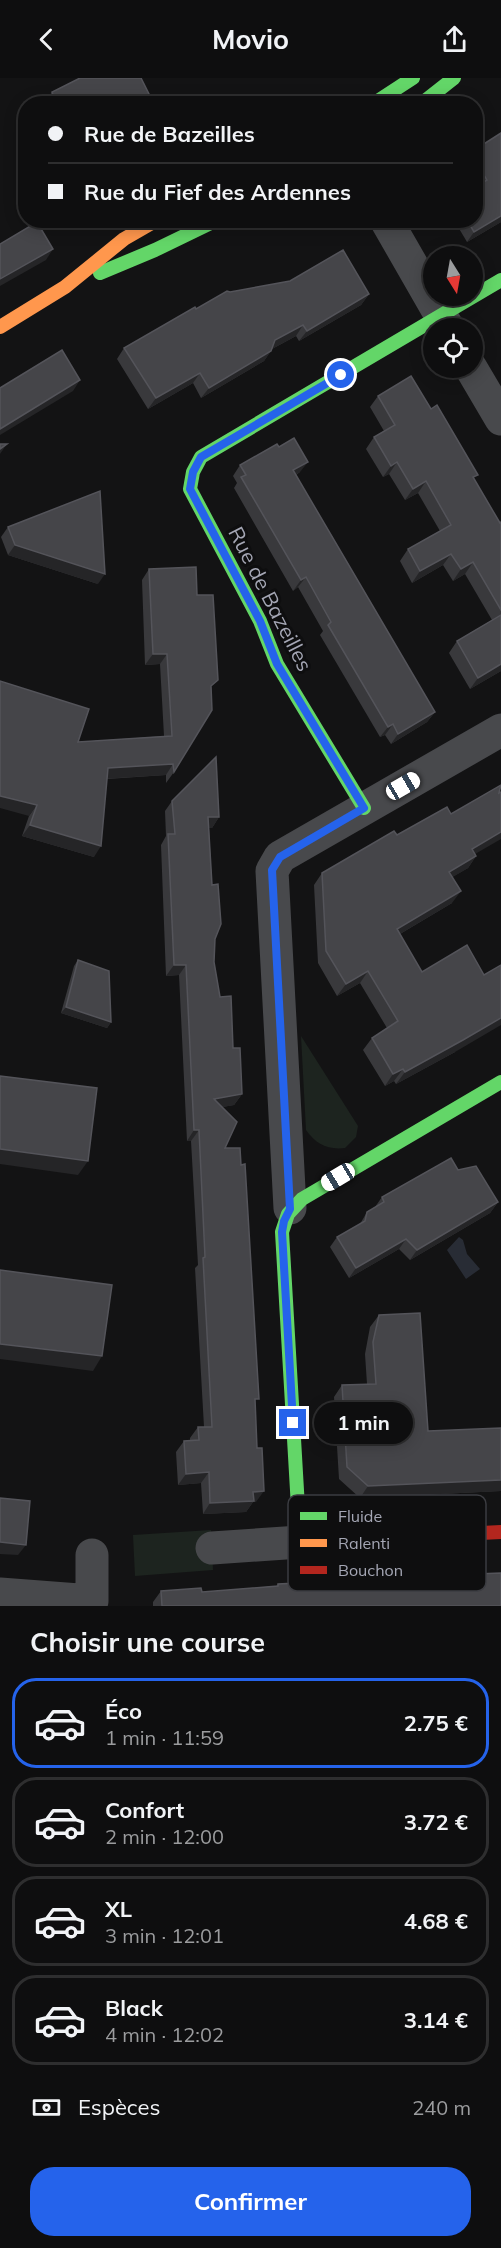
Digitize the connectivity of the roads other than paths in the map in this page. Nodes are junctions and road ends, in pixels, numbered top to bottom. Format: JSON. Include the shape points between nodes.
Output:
{"nodes":[{"id":1,"x":413,"y":78,"type":"edge"},
{"id":2,"x":454,"y":78,"type":"edge"},
{"id":3,"x":385,"y":96,"type":"edge"},
{"id":4,"x":431,"y":96,"type":"edge"},
{"id":5,"x":143,"y":228,"type":"edge"},
{"id":6,"x":200,"y":228,"type":"edge"},
{"id":7,"x":391,"y":228,"type":"edge"},
{"id":8,"x":501,"y":280,"type":"edge"},
{"id":9,"x":65,"y":287,"type":"junction"},
{"id":10,"x":442,"y":318,"type":"edge"},
{"id":11,"x":449,"y":318,"type":"edge"},
{"id":12,"x":0,"y":327,"type":"edge"},
{"id":13,"x":423,"y":334,"type":"edge"},
{"id":14,"x":477,"y":378,"type":"edge"},
{"id":15,"x":501,"y":419,"type":"edge"},
{"id":16,"x":501,"y":730,"type":"edge"},
{"id":17,"x":364,"y":808,"type":"junction"},
{"id":18,"x":501,"y":1082,"type":"edge"},
{"id":19,"x":290,"y":1209,"type":"junction"},
{"id":20,"x":297,"y":1495,"type":"edge"},
{"id":21,"x":501,"y":1532,"type":"edge"},
{"id":22,"x":486,"y":1533,"type":"edge"},
{"id":23,"x":288,"y":1543,"type":"edge"},
{"id":24,"x":212,"y":1548,"type":"dead end"},
{"id":25,"x":92,"y":1555,"type":"dead end"},
{"id":26,"x":0,"y":1594,"type":"edge"}],
"edges":[{"from":1,"to":3,"type":"street"},
{"from":2,"to":4,"type":"street"},
{"from":5,"to":9,"type":"street"},
{"from":6,"to":9,"type":"street"},
{"from":7,"to":10,"type":"street"},
{"from":8,"to":11,"type":"street","name":"Rue de Bazeilles"},
{"from":9,"to":12,"type":"street"},
{"from":13,"to":17,"type":"street","name":"Rue de Bazeilles","via":[[201,457],[191,480],[190,489],[260,621],[277,664]]},
{"from":14,"to":15,"type":"street"},
{"from":16,"to":17,"type":"street"},
{"from":17,"to":19,"type":"street","via":[[280,857],[272,870]]},
{"from":18,"to":19,"type":"street","via":[[302,1198]]},
{"from":19,"to":20,"type":"street","via":[[282,1232]]},
{"from":21,"to":22,"type":"street"},
{"from":23,"to":24,"type":"street"},
{"from":25,"to":26,"type":"street","via":[[92,1601]]}]}
